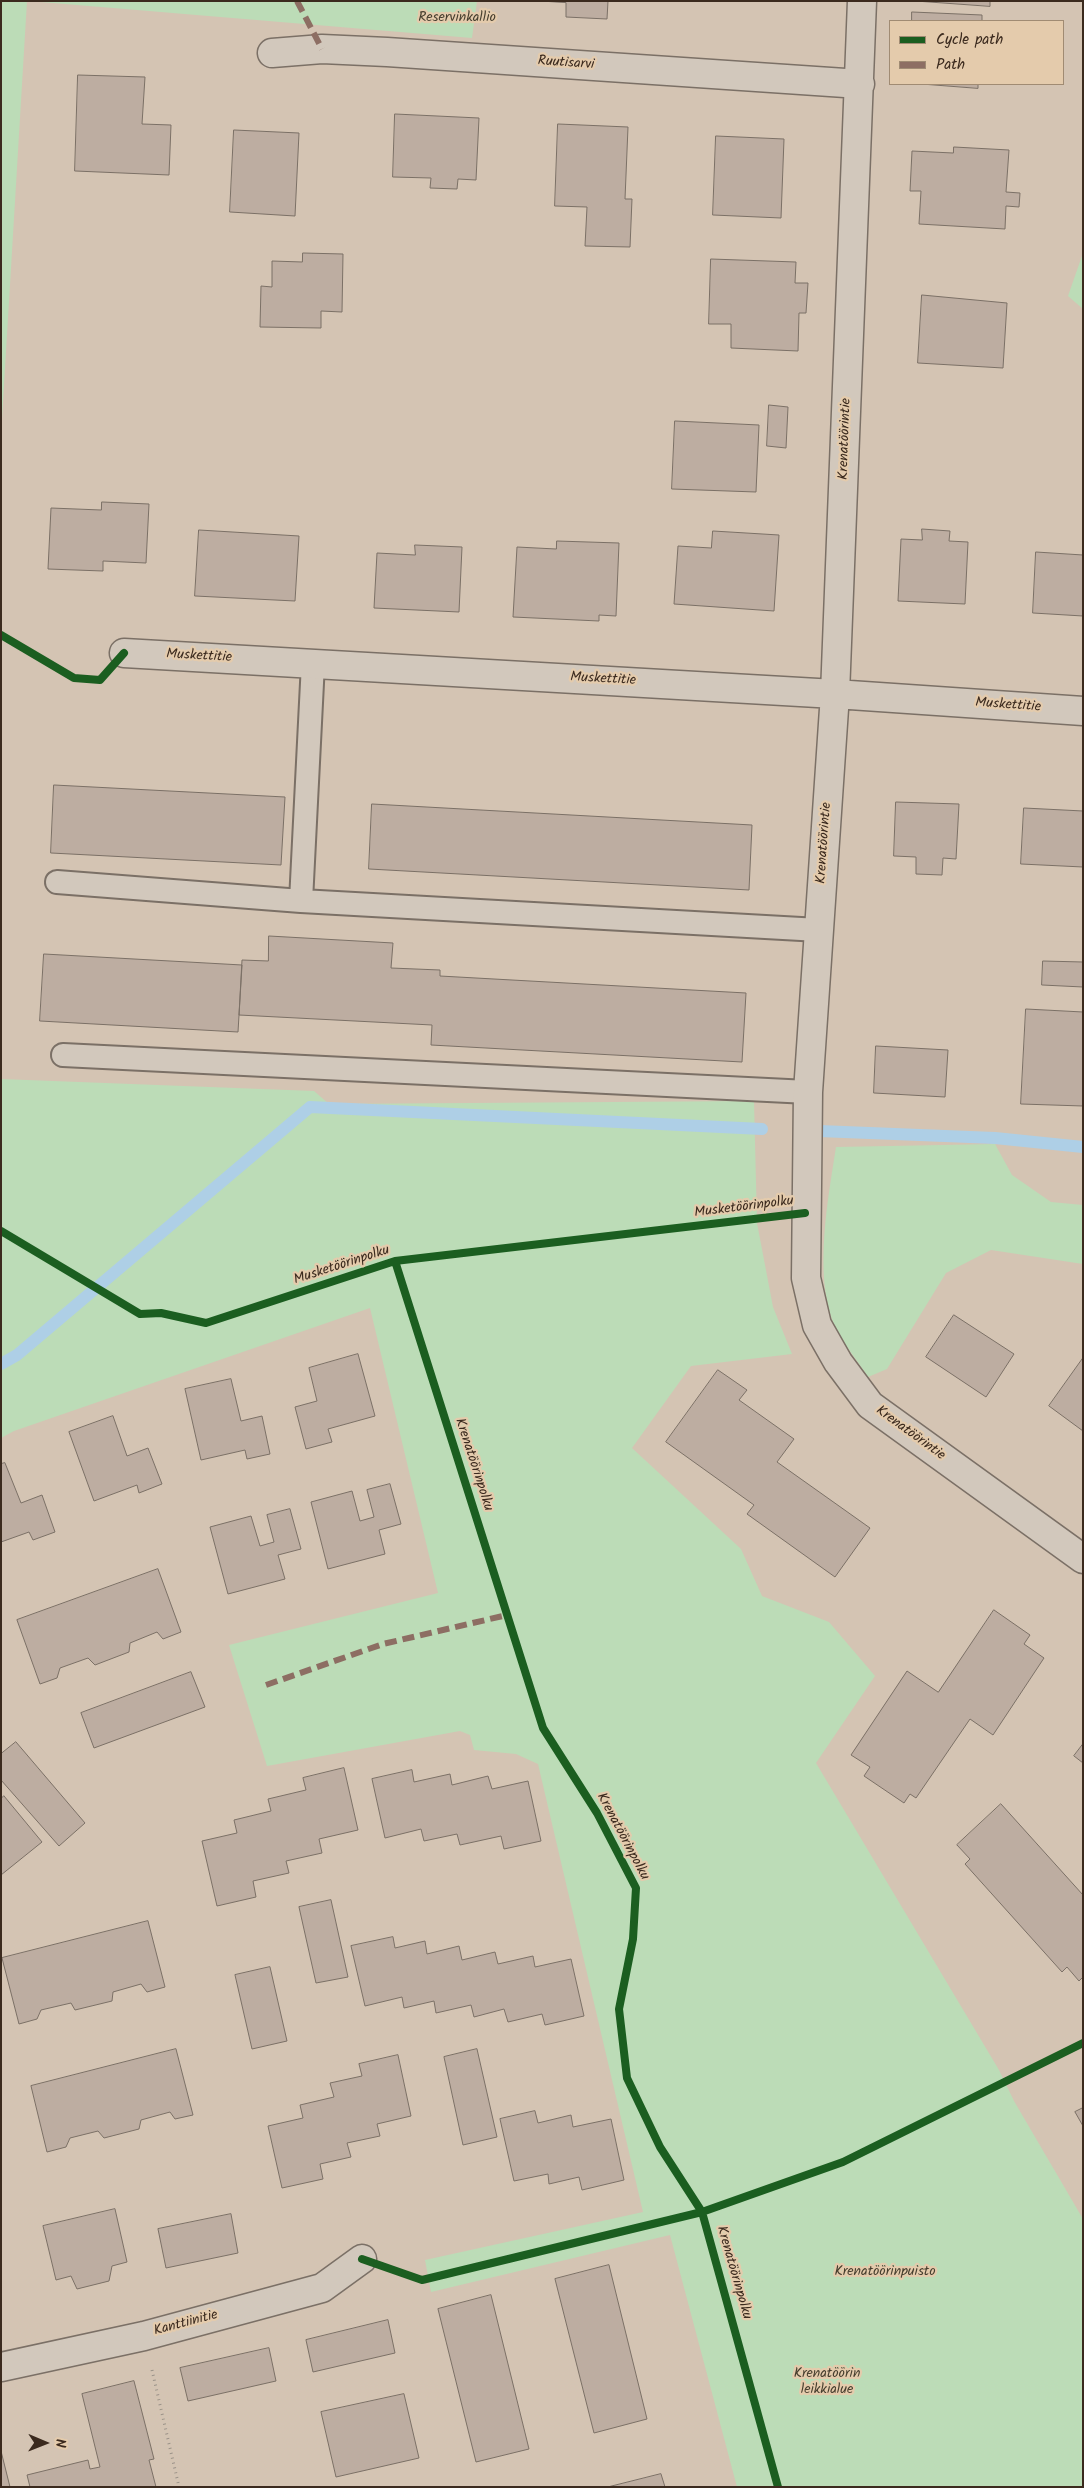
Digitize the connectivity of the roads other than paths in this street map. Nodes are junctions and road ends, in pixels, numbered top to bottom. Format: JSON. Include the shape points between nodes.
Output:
{"nodes":[{"id":1,"x":862,"y":1,"type":"edge"},
{"id":2,"x":272,"y":53,"type":"dead end"},
{"id":3,"x":860,"y":84,"type":"junction"},
{"id":4,"x":124,"y":653,"type":"dead end"},
{"id":5,"x":313,"y":663,"type":"junction"},
{"id":6,"x":835,"y":694,"type":"junction"},
{"id":7,"x":1083,"y":711,"type":"edge"},
{"id":8,"x":57,"y":882,"type":"dead end"},
{"id":9,"x":301,"y":901,"type":"junction"},
{"id":10,"x":819,"y":930,"type":"junction"},
{"id":11,"x":63,"y":1056,"type":"dead end"},
{"id":12,"x":808,"y":1092,"type":"junction"},
{"id":13,"x":1083,"y":1559,"type":"edge"},
{"id":14,"x":362,"y":2258,"type":"dead end"},
{"id":15,"x":1,"y":2366,"type":"edge"}],
"edges":[{"from":1,"to":3,"type":"street","name":"Krenatöörintie"},
{"from":2,"to":3,"type":"street","name":"Ruutisarvi","via":[[322,49]]},
{"from":3,"to":6,"type":"street","name":"Krenatöörintie"},
{"from":4,"to":5,"type":"street","name":"Muskettitie"},
{"from":5,"to":6,"type":"street","name":"Muskettitie"},
{"from":5,"to":9,"type":"lane"},
{"from":6,"to":7,"type":"street","name":"Muskettitie"},
{"from":6,"to":10,"type":"street","name":"Krenatöörintie"},
{"from":8,"to":9,"type":"lane"},
{"from":9,"to":10,"type":"lane"},
{"from":10,"to":12,"type":"street","name":"Krenatöörintie"},
{"from":11,"to":12,"type":"lane"},
{"from":12,"to":13,"type":"street","name":"Krenatöörintie","via":[[806,1278],[817,1325],[838,1362],[870,1405]]},
{"from":14,"to":15,"type":"street","name":"Kanttiinitie","via":[[322,2288],[144,2336]]}]}
